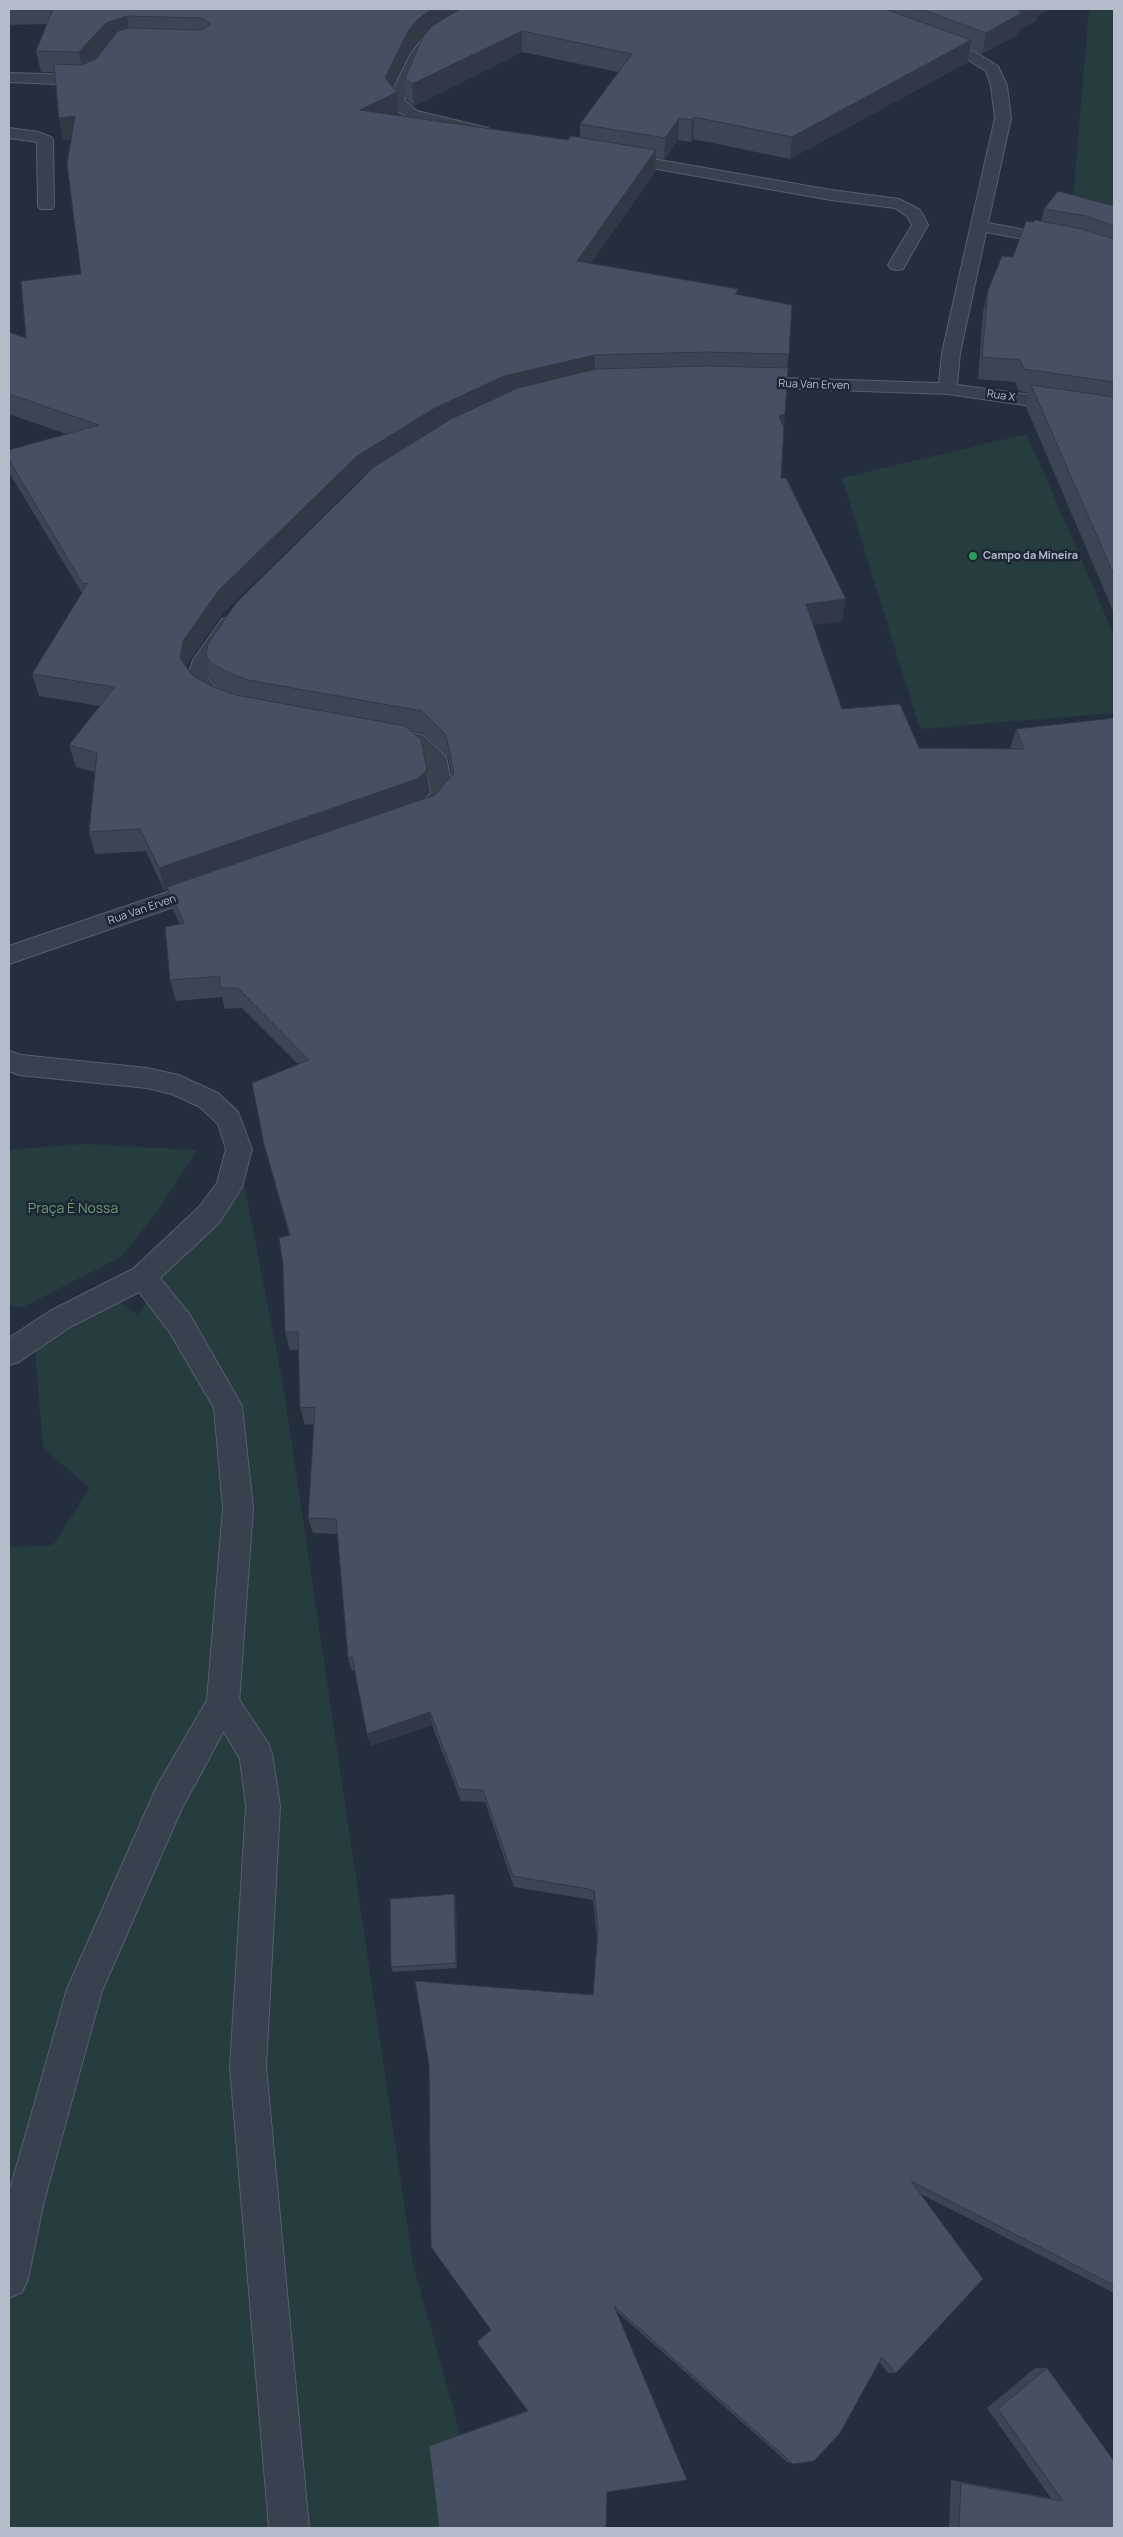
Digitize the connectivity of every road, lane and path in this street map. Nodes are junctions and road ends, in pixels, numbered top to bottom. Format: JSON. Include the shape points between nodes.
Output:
{"nodes":[{"id":1,"x":484,"y":9,"type":"edge"},
{"id":2,"x":916,"y":35,"type":"edge"},
{"id":3,"x":102,"y":63,"type":"edge"},
{"id":4,"x":9,"y":78,"type":"edge"},
{"id":5,"x":9,"y":132,"type":"edge"},
{"id":6,"x":499,"y":135,"type":"edge"},
{"id":7,"x":600,"y":155,"type":"edge"},
{"id":8,"x":46,"y":206,"type":"dead end"},
{"id":9,"x":980,"y":226,"type":"junction"},
{"id":10,"x":1114,"y":256,"type":"edge"},
{"id":11,"x":897,"y":265,"type":"dead end"},
{"id":12,"x":734,"y":382,"type":"edge"},
{"id":13,"x":948,"y":389,"type":"junction"},
{"id":14,"x":1114,"y":412,"type":"edge"},
{"id":15,"x":239,"y":612,"type":"edge"},
{"id":16,"x":249,"y":711,"type":"edge"},
{"id":17,"x":372,"y":732,"type":"edge"},
{"id":18,"x":400,"y":819,"type":"edge"},
{"id":19,"x":224,"y":881,"type":"edge"},
{"id":20,"x":9,"y":955,"type":"edge"},
{"id":21,"x":9,"y":1061,"type":"edge"},
{"id":22,"x":143,"y":1276,"type":"junction"},
{"id":23,"x":9,"y":1353,"type":"edge"},
{"id":24,"x":223,"y":1703,"type":"junction"},
{"id":25,"x":9,"y":2279,"type":"edge"},
{"id":26,"x":289,"y":2528,"type":"edge"}],
"edges":[{"from":1,"to":6,"type":"street","via":[[427,43],[416,56],[396,100],[400,107],[412,114]]},
{"from":2,"to":9,"type":"street","via":[[970,55],[993,69],[999,86],[1003,118]]},
{"from":3,"to":4,"type":"street","via":[[94,76],[87,80]]},
{"from":5,"to":8,"type":"street","via":[[45,140]]},
{"from":7,"to":11,"type":"street","via":[[899,204],[914,213],[920,225]]},
{"from":9,"to":10,"type":"street","via":[[1080,245]]},
{"from":9,"to":13,"type":"street","via":[[951,352]]},
{"from":12,"to":13,"type":"street","name":"Rua Van Erven"},
{"from":13,"to":14,"type":"street","name":"Rua X"},
{"from":15,"to":16,"type":"street","via":[[200,665],[198,679],[206,691]]},
{"from":17,"to":18,"type":"street","via":[[415,740],[435,757],[443,795],[428,809]]},
{"from":19,"to":20,"type":"street","name":"Rua Van Erven"},
{"from":21,"to":22,"type":"street","via":[[19,1065],[147,1078],[178,1085],[210,1100],[229,1119],[239,1148],[229,1187],[209,1215]]},
{"from":22,"to":23,"type":"street","via":[[60,1319]]},
{"from":22,"to":24,"type":"street","via":[[180,1324],[228,1406],[238,1508]]},
{"from":24,"to":25,"type":"street","via":[[169,1798],[85,1990],[25,2201]]},
{"from":24,"to":26,"type":"street","via":[[256,1754],[263,1806],[248,2068]]}]}
